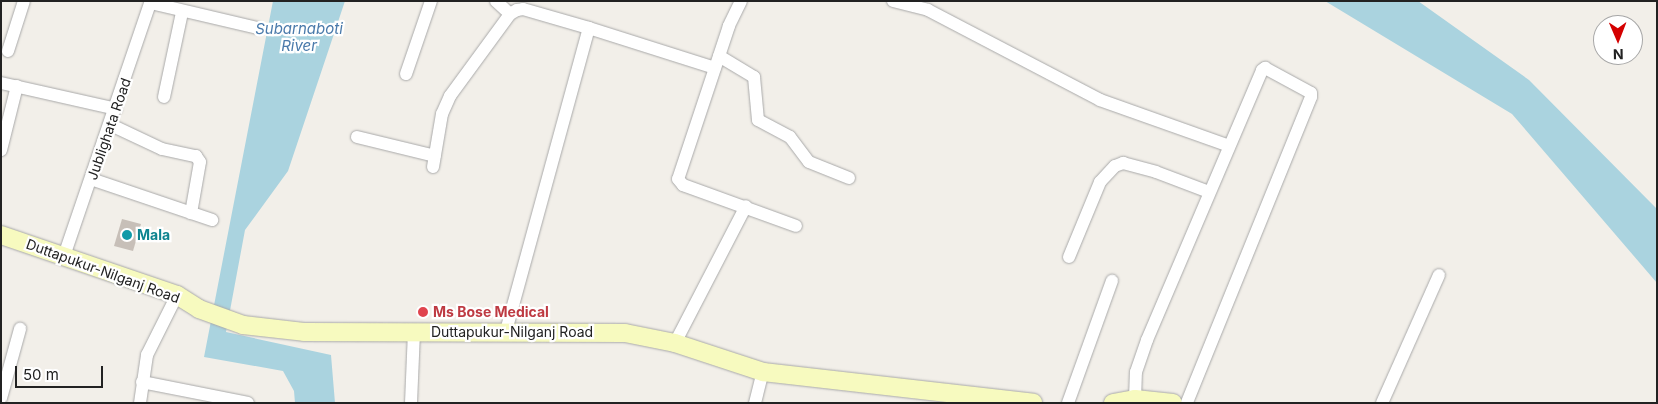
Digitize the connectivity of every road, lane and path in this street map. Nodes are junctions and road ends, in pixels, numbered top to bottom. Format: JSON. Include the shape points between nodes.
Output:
{"nodes":[{"id":1,"x":24,"y":1,"type":"edge"},
{"id":2,"x":431,"y":1,"type":"edge"},
{"id":3,"x":496,"y":1,"type":"edge"},
{"id":4,"x":741,"y":1,"type":"edge"},
{"id":5,"x":893,"y":1,"type":"edge"},
{"id":6,"x":151,"y":2,"type":"edge"},
{"id":7,"x":929,"y":6,"type":"edge"},
{"id":8,"x":182,"y":12,"type":"junction"},
{"id":9,"x":510,"y":14,"type":"junction"},
{"id":10,"x":258,"y":28,"type":"dead end"},
{"id":11,"x":590,"y":28,"type":"junction"},
{"id":12,"x":8,"y":51,"type":"dead end"},
{"id":13,"x":717,"y":62,"type":"junction"},
{"id":14,"x":406,"y":74,"type":"dead end"},
{"id":15,"x":1,"y":83,"type":"edge"},
{"id":16,"x":17,"y":86,"type":"junction"},
{"id":17,"x":164,"y":97,"type":"dead end"},
{"id":18,"x":116,"y":109,"type":"junction"},
{"id":19,"x":111,"y":125,"type":"junction"},
{"id":20,"x":357,"y":137,"type":"dead end"},
{"id":21,"x":1229,"y":146,"type":"junction"},
{"id":22,"x":1,"y":150,"type":"edge"},
{"id":23,"x":849,"y":178,"type":"dead end"},
{"id":24,"x":91,"y":180,"type":"junction"},
{"id":25,"x":1209,"y":192,"type":"junction"},
{"id":26,"x":746,"y":206,"type":"junction"},
{"id":27,"x":191,"y":213,"type":"junction"},
{"id":28,"x":212,"y":220,"type":"dead end"},
{"id":29,"x":796,"y":226,"type":"dead end"},
{"id":30,"x":1,"y":234,"type":"edge"},
{"id":31,"x":64,"y":256,"type":"junction"},
{"id":32,"x":1069,"y":257,"type":"dead end"},
{"id":33,"x":1439,"y":275,"type":"dead end"},
{"id":34,"x":1112,"y":281,"type":"dead end"},
{"id":35,"x":177,"y":295,"type":"junction"},
{"id":36,"x":20,"y":329,"type":"dead end"},
{"id":37,"x":414,"y":331,"type":"junction"},
{"id":38,"x":506,"y":331,"type":"junction"},
{"id":39,"x":675,"y":343,"type":"junction"},
{"id":40,"x":763,"y":372,"type":"junction"},
{"id":41,"x":142,"y":382,"type":"junction"},
{"id":42,"x":927,"y":397,"type":"edge"},
{"id":43,"x":1,"y":398,"type":"edge"},
{"id":44,"x":1135,"y":399,"type":"junction"},
{"id":45,"x":140,"y":403,"type":"edge"},
{"id":46,"x":248,"y":403,"type":"edge"},
{"id":47,"x":411,"y":403,"type":"edge"},
{"id":48,"x":755,"y":403,"type":"edge"},
{"id":49,"x":1033,"y":403,"type":"edge"},
{"id":50,"x":1068,"y":403,"type":"edge"},
{"id":51,"x":1114,"y":403,"type":"edge"},
{"id":52,"x":1173,"y":403,"type":"edge"},
{"id":53,"x":1188,"y":403,"type":"edge"},
{"id":54,"x":1382,"y":403,"type":"edge"}],
"edges":[{"from":1,"to":12,"type":"street"},
{"from":2,"to":14,"type":"street"},
{"from":3,"to":9,"type":"street"},
{"from":4,"to":13,"type":"street"},
{"from":5,"to":7,"type":"street"},
{"from":6,"to":8,"type":"street"},
{"from":6,"to":18,"type":"street","name":"Jublighata Road"},
{"from":7,"to":21,"type":"street","via":[[1100,100]]},
{"from":8,"to":10,"type":"street"},
{"from":8,"to":17,"type":"street"},
{"from":9,"to":11,"type":"street","via":[[523,9]]},
{"from":9,"to":20,"type":"street","via":[[450,96],[442,114],[434,161]]},
{"from":11,"to":13,"type":"street"},
{"from":11,"to":38,"type":"street"},
{"from":13,"to":23,"type":"street","via":[[754,77],[758,120],[790,137],[809,162]]},
{"from":13,"to":26,"type":"street","via":[[678,179],[684,185]]},
{"from":15,"to":16,"type":"street"},
{"from":16,"to":18,"type":"street"},
{"from":16,"to":22,"type":"street"},
{"from":18,"to":19,"type":"street","name":"Jublighata Road"},
{"from":19,"to":24,"type":"street","name":"Jublighata Road"},
{"from":19,"to":27,"type":"street","via":[[162,148],[196,156],[200,162]]},
{"from":21,"to":25,"type":"street"},
{"from":21,"to":53,"type":"street","via":[[1263,68],[1311,93],[1287,162]]},
{"from":24,"to":27,"type":"street"},
{"from":24,"to":31,"type":"street","name":"Jublighata Road"},
{"from":25,"to":32,"type":"street","via":[[1156,172],[1123,163],[1115,166],[1100,182]]},
{"from":25,"to":44,"type":"street","via":[[1139,361]]},
{"from":26,"to":29,"type":"street"},
{"from":26,"to":39,"type":"street"},
{"from":27,"to":28,"type":"street"},
{"from":30,"to":31,"type":"main road","name":"Duttapukur-Nilganj Road"},
{"from":31,"to":35,"type":"main road","name":"Duttapukur-Nilganj Road"},
{"from":33,"to":54,"type":"street"},
{"from":34,"to":50,"type":"street"},
{"from":35,"to":37,"type":"main road","name":"Duttapukur-Nilganj Road","via":[[243,326],[304,332]]},
{"from":35,"to":41,"type":"street","via":[[152,342]]},
{"from":36,"to":43,"type":"street"},
{"from":37,"to":38,"type":"main road","name":"Duttapukur-Nilganj Road"},
{"from":37,"to":47,"type":"street"},
{"from":38,"to":39,"type":"main road","name":"Duttapukur-Nilganj Road","via":[[625,332]]},
{"from":39,"to":40,"type":"main road","name":"Duttapukur-Nilganj Road","via":[[704,356]]},
{"from":40,"to":42,"type":"main road","name":"Duttapukur-Nilganj Road"},
{"from":40,"to":48,"type":"street"},
{"from":41,"to":45,"type":"street"},
{"from":41,"to":46,"type":"street"},
{"from":42,"to":49,"type":"main road","name":"Duttapukur-Nilganj Road"},
{"from":44,"to":51,"type":"main road"},
{"from":44,"to":52,"type":"main road"}]}
